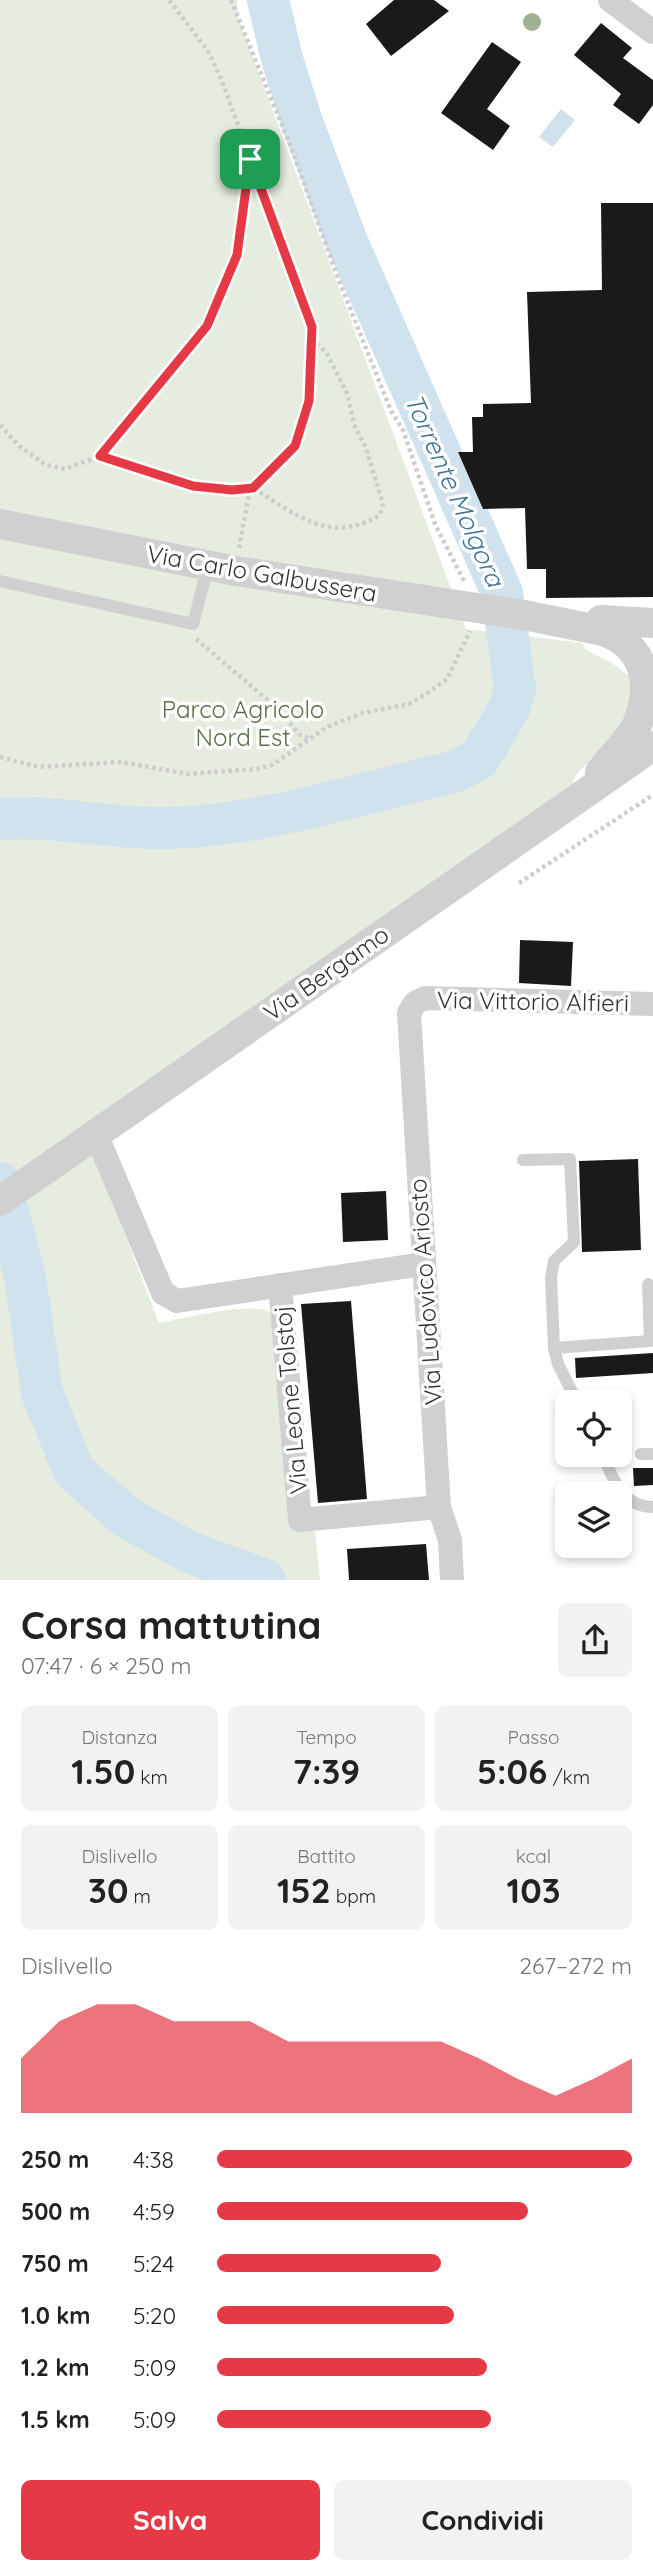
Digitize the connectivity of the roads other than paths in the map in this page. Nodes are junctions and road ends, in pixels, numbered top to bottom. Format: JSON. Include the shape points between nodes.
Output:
{"nodes":[{"id":1,"x":610,"y":0,"type":"edge"},
{"id":2,"x":653,"y":32,"type":"edge"},
{"id":3,"x":0,"y":524,"type":"edge"},
{"id":4,"x":222,"y":568,"type":"junction"},
{"id":5,"x":0,"y":581,"type":"edge"},
{"id":6,"x":524,"y":615,"type":"junction"},
{"id":7,"x":653,"y":623,"type":"edge"},
{"id":8,"x":606,"y":632,"type":"junction"},
{"id":9,"x":653,"y":639,"type":"edge"},
{"id":10,"x":653,"y":746,"type":"edge"},
{"id":11,"x":580,"y":797,"type":"junction"},
{"id":12,"x":415,"y":1003,"type":"joint"},
{"id":13,"x":653,"y":1004,"type":"edge"},
{"id":14,"x":96,"y":1133,"type":"junction"},
{"id":15,"x":523,"y":1160,"type":"dead end"},
{"id":16,"x":0,"y":1201,"type":"edge"},
{"id":17,"x":423,"y":1264,"type":"junction"},
{"id":18,"x":280,"y":1284,"type":"junction"},
{"id":19,"x":648,"y":1284,"type":"dead end"},
{"id":20,"x":554,"y":1348,"type":"junction"},
{"id":21,"x":571,"y":1390,"type":"edge"},
{"id":22,"x":608,"y":1467,"type":"edge"},
{"id":23,"x":439,"y":1507,"type":"junction"},
{"id":24,"x":653,"y":1507,"type":"edge"},
{"id":25,"x":452,"y":1580,"type":"edge"}],
"edges":[{"from":1,"to":2,"type":"street"},
{"from":3,"to":4,"type":"street","name":"Via Carlo Galbussera"},
{"from":4,"to":5,"type":"lane","via":[[193,624]]},
{"from":4,"to":6,"type":"street","name":"Via Carlo Galbussera","bridge":true,"via":[[455,595]]},
{"from":6,"to":7,"type":"street","name":"Via Carlo Galbussera"},
{"from":6,"to":8,"type":"street","name":"Via Carlo Galbussera"},
{"from":8,"to":9,"type":"street","name":"Via Carlo Galbussera"},
{"from":8,"to":11,"type":"street","name":"Via Carlo Galbussera","via":[[639,654],[646,673],[646,698],[637,725]]},
{"from":10,"to":11,"type":"street","name":"Via Bergamo"},
{"from":11,"to":14,"type":"street","name":"Via Bergamo"},
{"from":12,"to":13,"type":"street","name":"Via Vittorio Alfieri","via":[[425,999]]},
{"from":12,"to":17,"type":"street","name":"Via Ludovico Ariosto","via":[[409,1013]]},
{"from":14,"to":16,"type":"street","name":"Via Bergamo"},
{"from":14,"to":18,"type":"street","via":[[163,1293],[177,1301]]},
{"from":15,"to":20,"type":"lane","via":[[570,1159],[574,1242],[554,1261]]},
{"from":17,"to":18,"type":"street","name":"Via Leone Tolstoj"},
{"from":17,"to":23,"type":"street","name":"Via Ludovico Ariosto"},
{"from":18,"to":23,"type":"street","name":"Via Leone Tolstoj","via":[[300,1520]]},
{"from":19,"to":20,"type":"lane","via":[[650,1341]]},
{"from":20,"to":21,"type":"lane"},
{"from":22,"to":24,"type":"lane","via":[[621,1494],[641,1507]]},
{"from":23,"to":25,"type":"street","name":"Via Ludovico Ariosto","via":[[450,1540]]}]}
